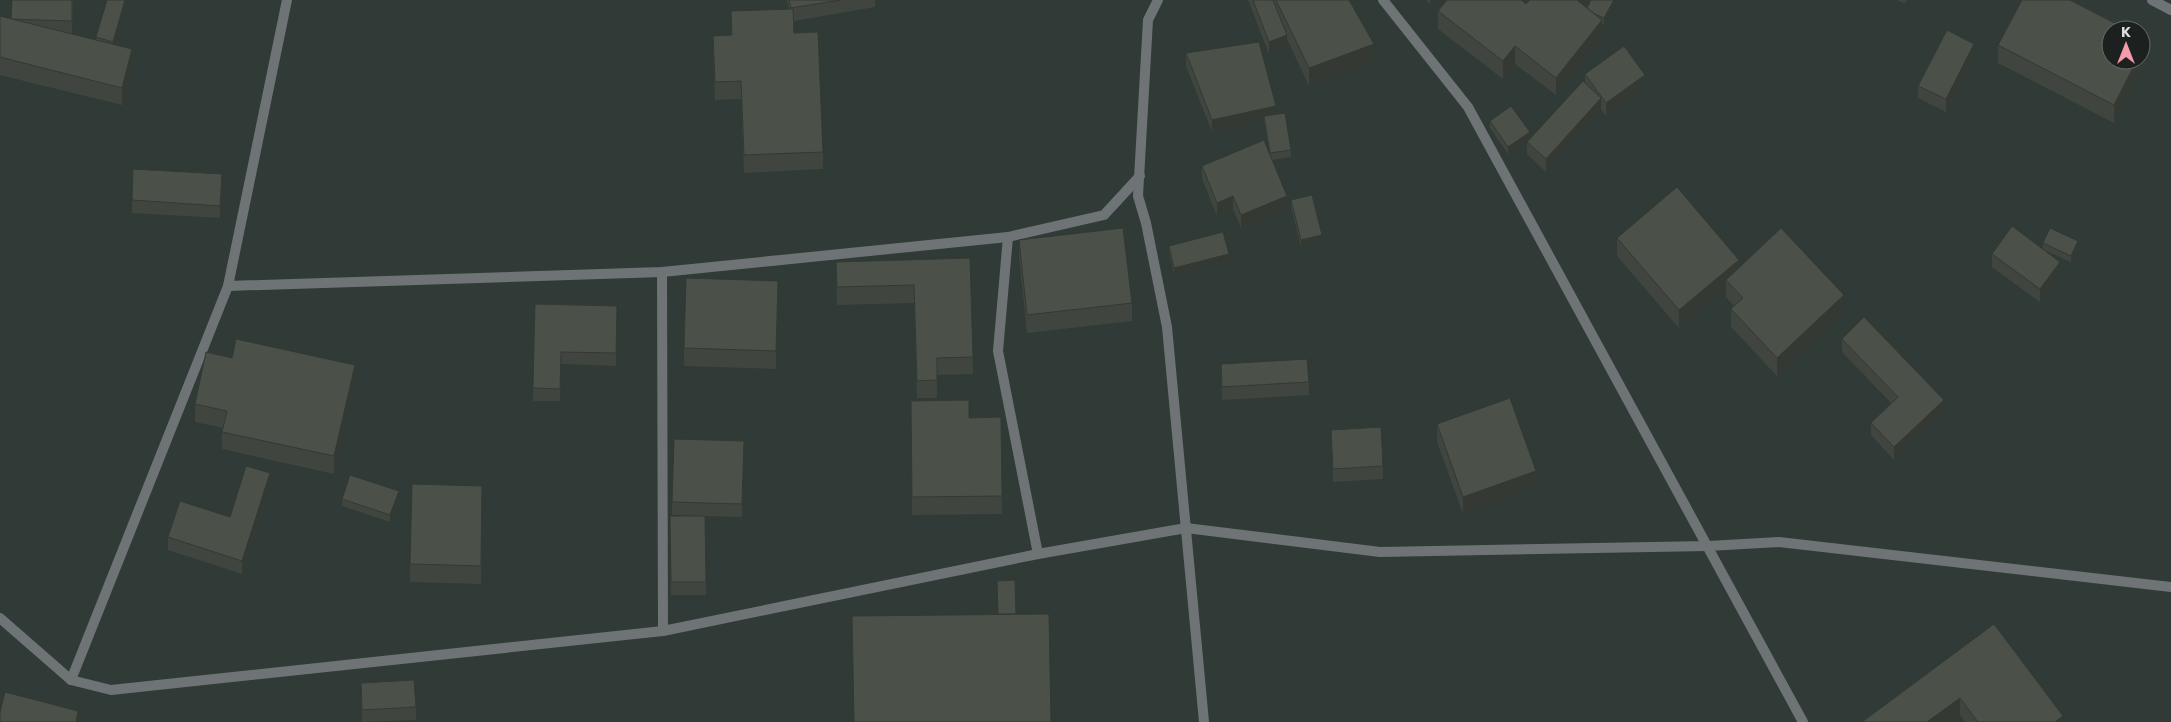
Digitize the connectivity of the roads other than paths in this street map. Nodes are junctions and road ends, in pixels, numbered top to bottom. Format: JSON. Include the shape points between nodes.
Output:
{"nodes":[{"id":1,"x":287,"y":0,"type":"edge"},
{"id":2,"x":1158,"y":0,"type":"edge"},
{"id":3,"x":1383,"y":0,"type":"edge"},
{"id":4,"x":2152,"y":0,"type":"edge"},
{"id":5,"x":2171,"y":10,"type":"edge"},
{"id":6,"x":1140,"y":176,"type":"junction"},
{"id":7,"x":1008,"y":237,"type":"junction"},
{"id":8,"x":662,"y":272,"type":"junction"},
{"id":9,"x":228,"y":286,"type":"junction"},
{"id":10,"x":1186,"y":528,"type":"junction"},
{"id":11,"x":1708,"y":546,"type":"junction"},
{"id":12,"x":1038,"y":554,"type":"junction"},
{"id":13,"x":2171,"y":587,"type":"edge"},
{"id":14,"x":0,"y":618,"type":"edge"},
{"id":15,"x":663,"y":631,"type":"junction"},
{"id":16,"x":71,"y":680,"type":"junction"},
{"id":17,"x":1204,"y":722,"type":"edge"},
{"id":18,"x":1803,"y":722,"type":"edge"}],
"edges":[{"from":1,"to":9,"type":"street"},
{"from":2,"to":6,"type":"street","via":[[1148,20]]},
{"from":3,"to":11,"type":"street","via":[[1468,107]]},
{"from":4,"to":5,"type":"street"},
{"from":6,"to":7,"type":"street","via":[[1104,215]]},
{"from":6,"to":10,"type":"street","via":[[1138,196],[1167,328]]},
{"from":7,"to":8,"type":"street"},
{"from":7,"to":12,"type":"street","via":[[998,350]]},
{"from":8,"to":9,"type":"street"},
{"from":8,"to":15,"type":"street"},
{"from":9,"to":16,"type":"street"},
{"from":10,"to":11,"type":"street","via":[[1380,552]]},
{"from":10,"to":12,"type":"street"},
{"from":10,"to":17,"type":"street"},
{"from":11,"to":13,"type":"street","via":[[1779,542]]},
{"from":11,"to":18,"type":"street"},
{"from":12,"to":15,"type":"street"},
{"from":14,"to":16,"type":"street"},
{"from":15,"to":16,"type":"street","via":[[111,690]]}]}
